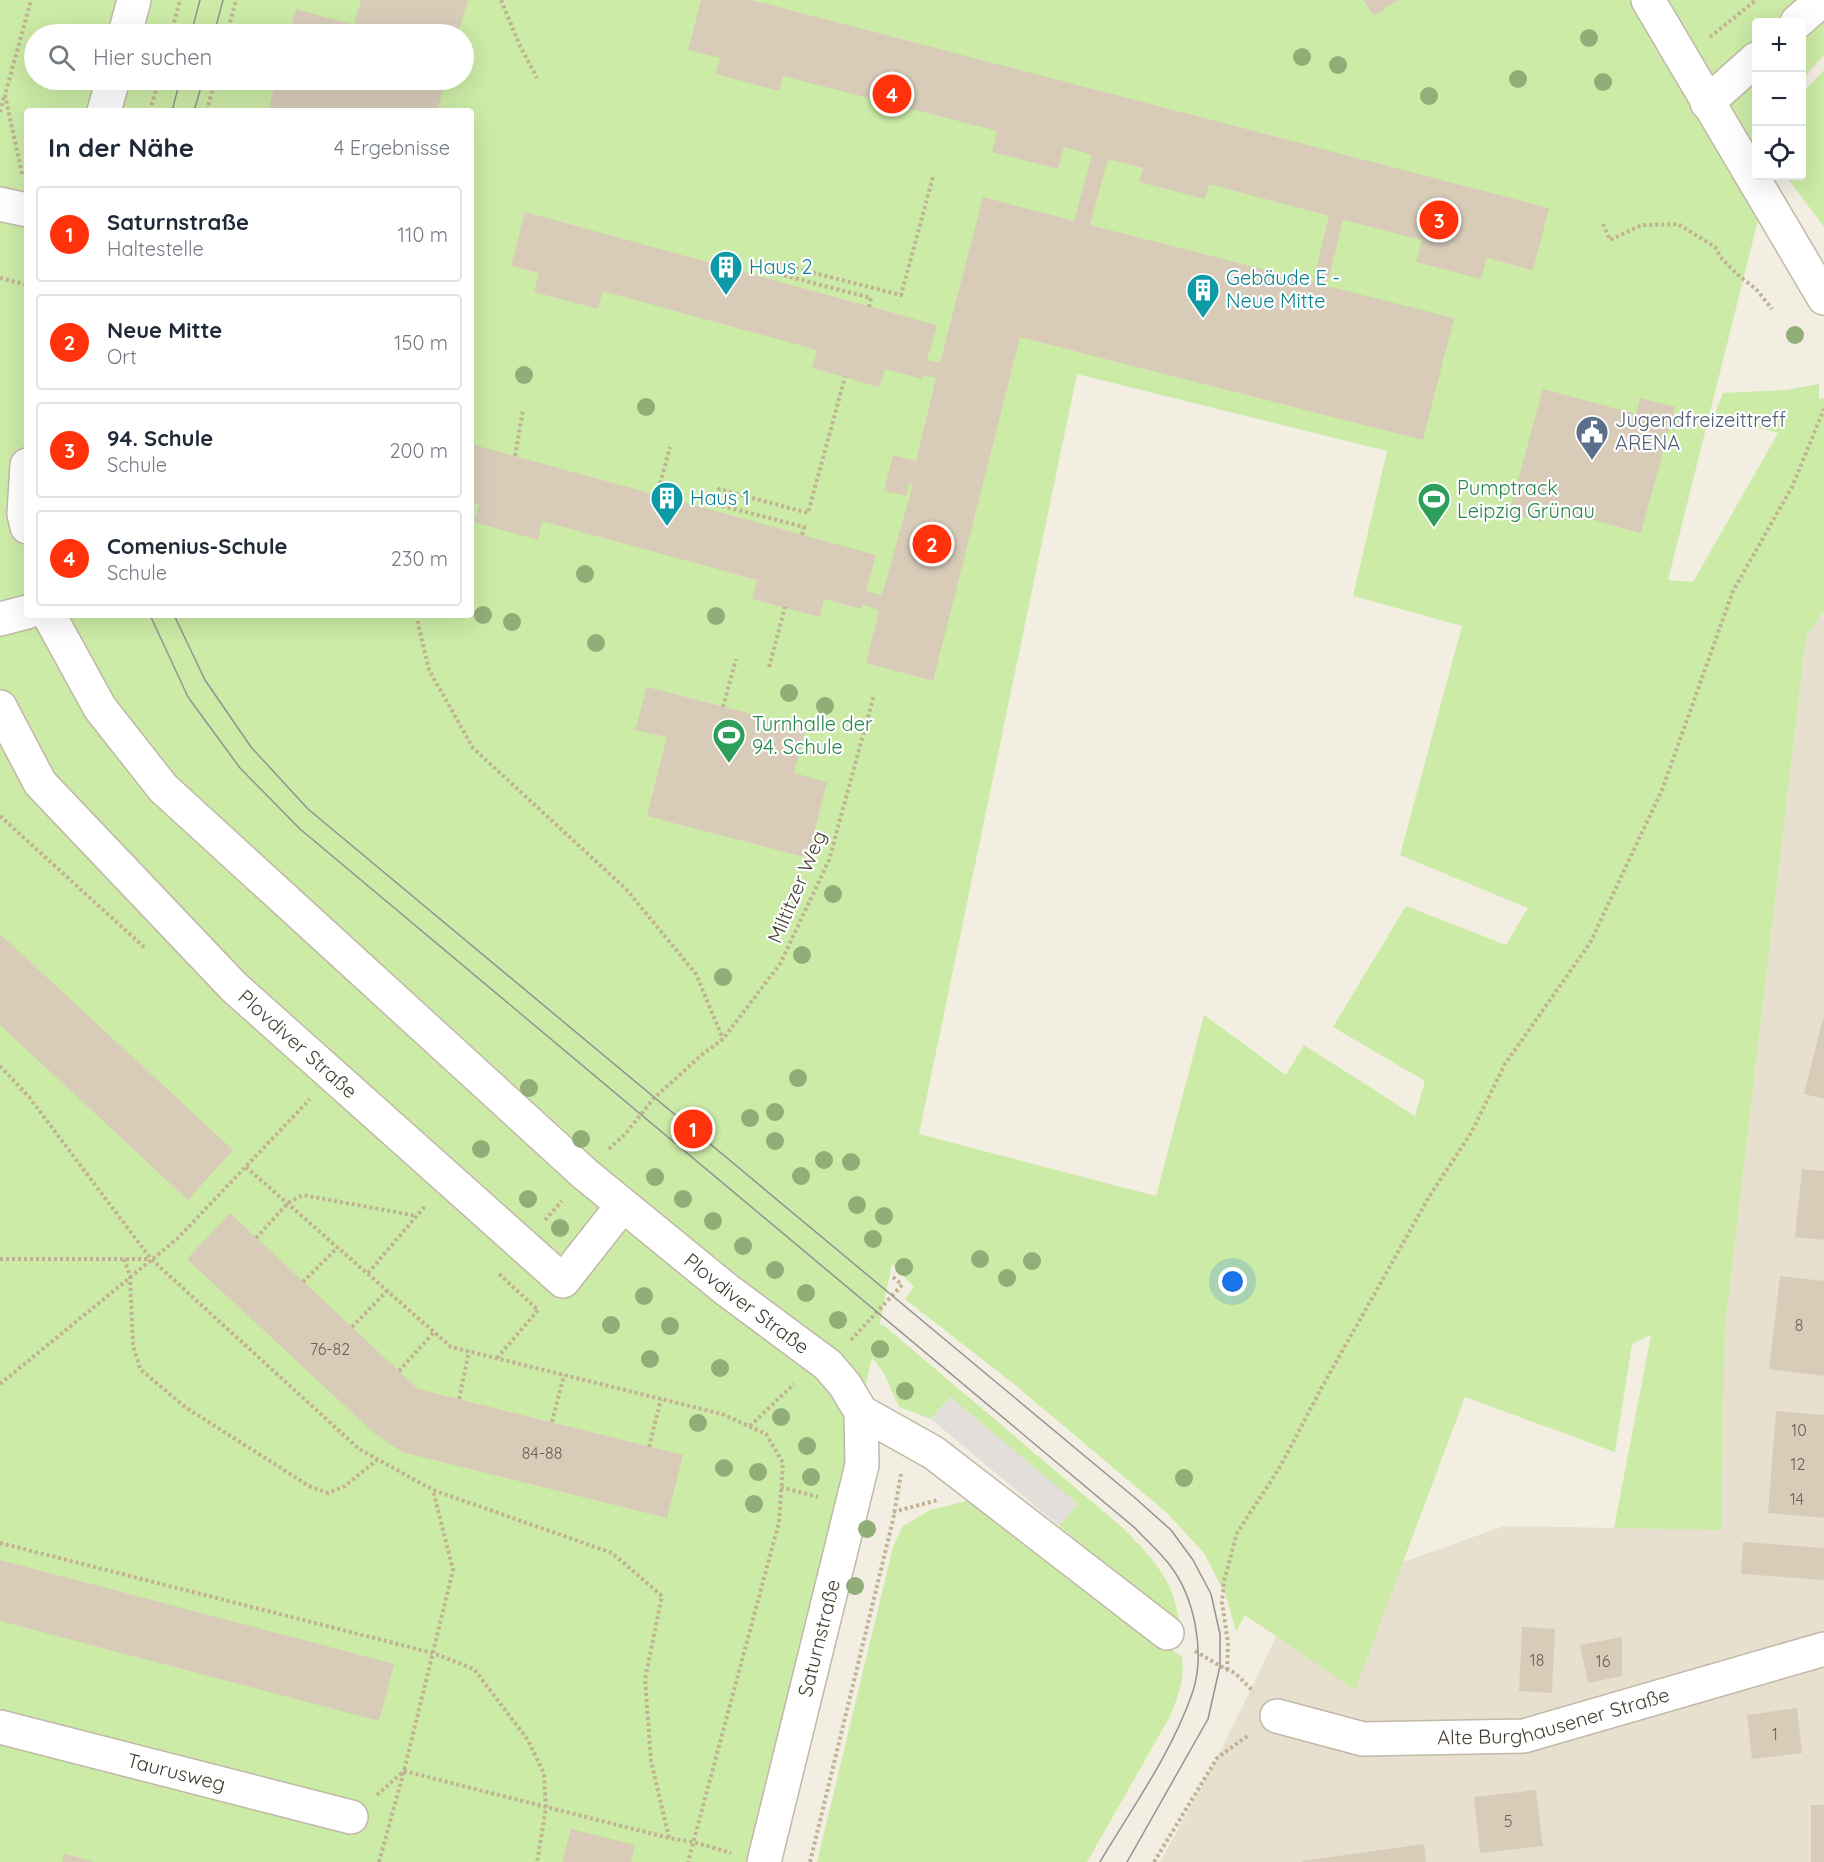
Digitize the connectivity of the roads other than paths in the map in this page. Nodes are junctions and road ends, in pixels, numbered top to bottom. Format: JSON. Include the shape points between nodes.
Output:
{"nodes":[{"id":1,"x":134,"y":0,"type":"edge"},
{"id":2,"x":1648,"y":0,"type":"edge"},
{"id":3,"x":1822,"y":0,"type":"edge"},
{"id":4,"x":1802,"y":18,"type":"edge"},
{"id":5,"x":128,"y":24,"type":"edge"},
{"id":6,"x":1752,"y":63,"type":"edge"},
{"id":7,"x":110,"y":90,"type":"edge"},
{"id":8,"x":1707,"y":104,"type":"junction"},
{"id":9,"x":105,"y":108,"type":"edge"},
{"id":10,"x":0,"y":204,"type":"edge"},
{"id":11,"x":24,"y":209,"type":"edge"},
{"id":12,"x":1824,"y":298,"type":"edge"},
{"id":13,"x":24,"y":613,"type":"edge"},
{"id":14,"x":51,"y":618,"type":"edge"},
{"id":15,"x":0,"y":619,"type":"edge"},
{"id":16,"x":0,"y":707,"type":"edge"},
{"id":17,"x":622,"y":1206,"type":"junction"},
{"id":18,"x":861,"y":1412,"type":"junction"},
{"id":19,"x":1167,"y":1633,"type":"dead end"},
{"id":20,"x":1824,"y":1649,"type":"edge"},
{"id":21,"x":1278,"y":1716,"type":"road end"},
{"id":22,"x":0,"y":1727,"type":"edge"},
{"id":23,"x":351,"y":1817,"type":"road end"},
{"id":24,"x":764,"y":1861,"type":"edge"}],
"edges":[{"from":1,"to":5,"type":"street"},
{"from":2,"to":8,"type":"street"},
{"from":3,"to":4,"type":"street"},
{"from":6,"to":8,"type":"street"},
{"from":7,"to":9,"type":"street"},
{"from":8,"to":12,"type":"street"},
{"from":10,"to":11,"type":"street"},
{"from":13,"to":15,"type":"street"},
{"from":14,"to":17,"type":"street","name":"Plovdiver Straße","via":[[100,708],[163,788]]},
{"from":16,"to":17,"type":"street","name":"Plovdiver Straße","via":[[40,783],[234,987],[562,1281]]},
{"from":17,"to":18,"type":"street","name":"Plovdiver Straße","via":[[727,1290],[838,1354],[845,1384]]},
{"from":18,"to":19,"type":"street","via":[[934,1453]]},
{"from":18,"to":24,"type":"street","name":"Saturnstraße","via":[[862,1465]]},
{"from":20,"to":21,"type":"street","name":"Alte Burghausener Straße","via":[[1524,1736],[1363,1739]]},
{"from":22,"to":23,"type":"street","name":"Taurusweg"}]}
